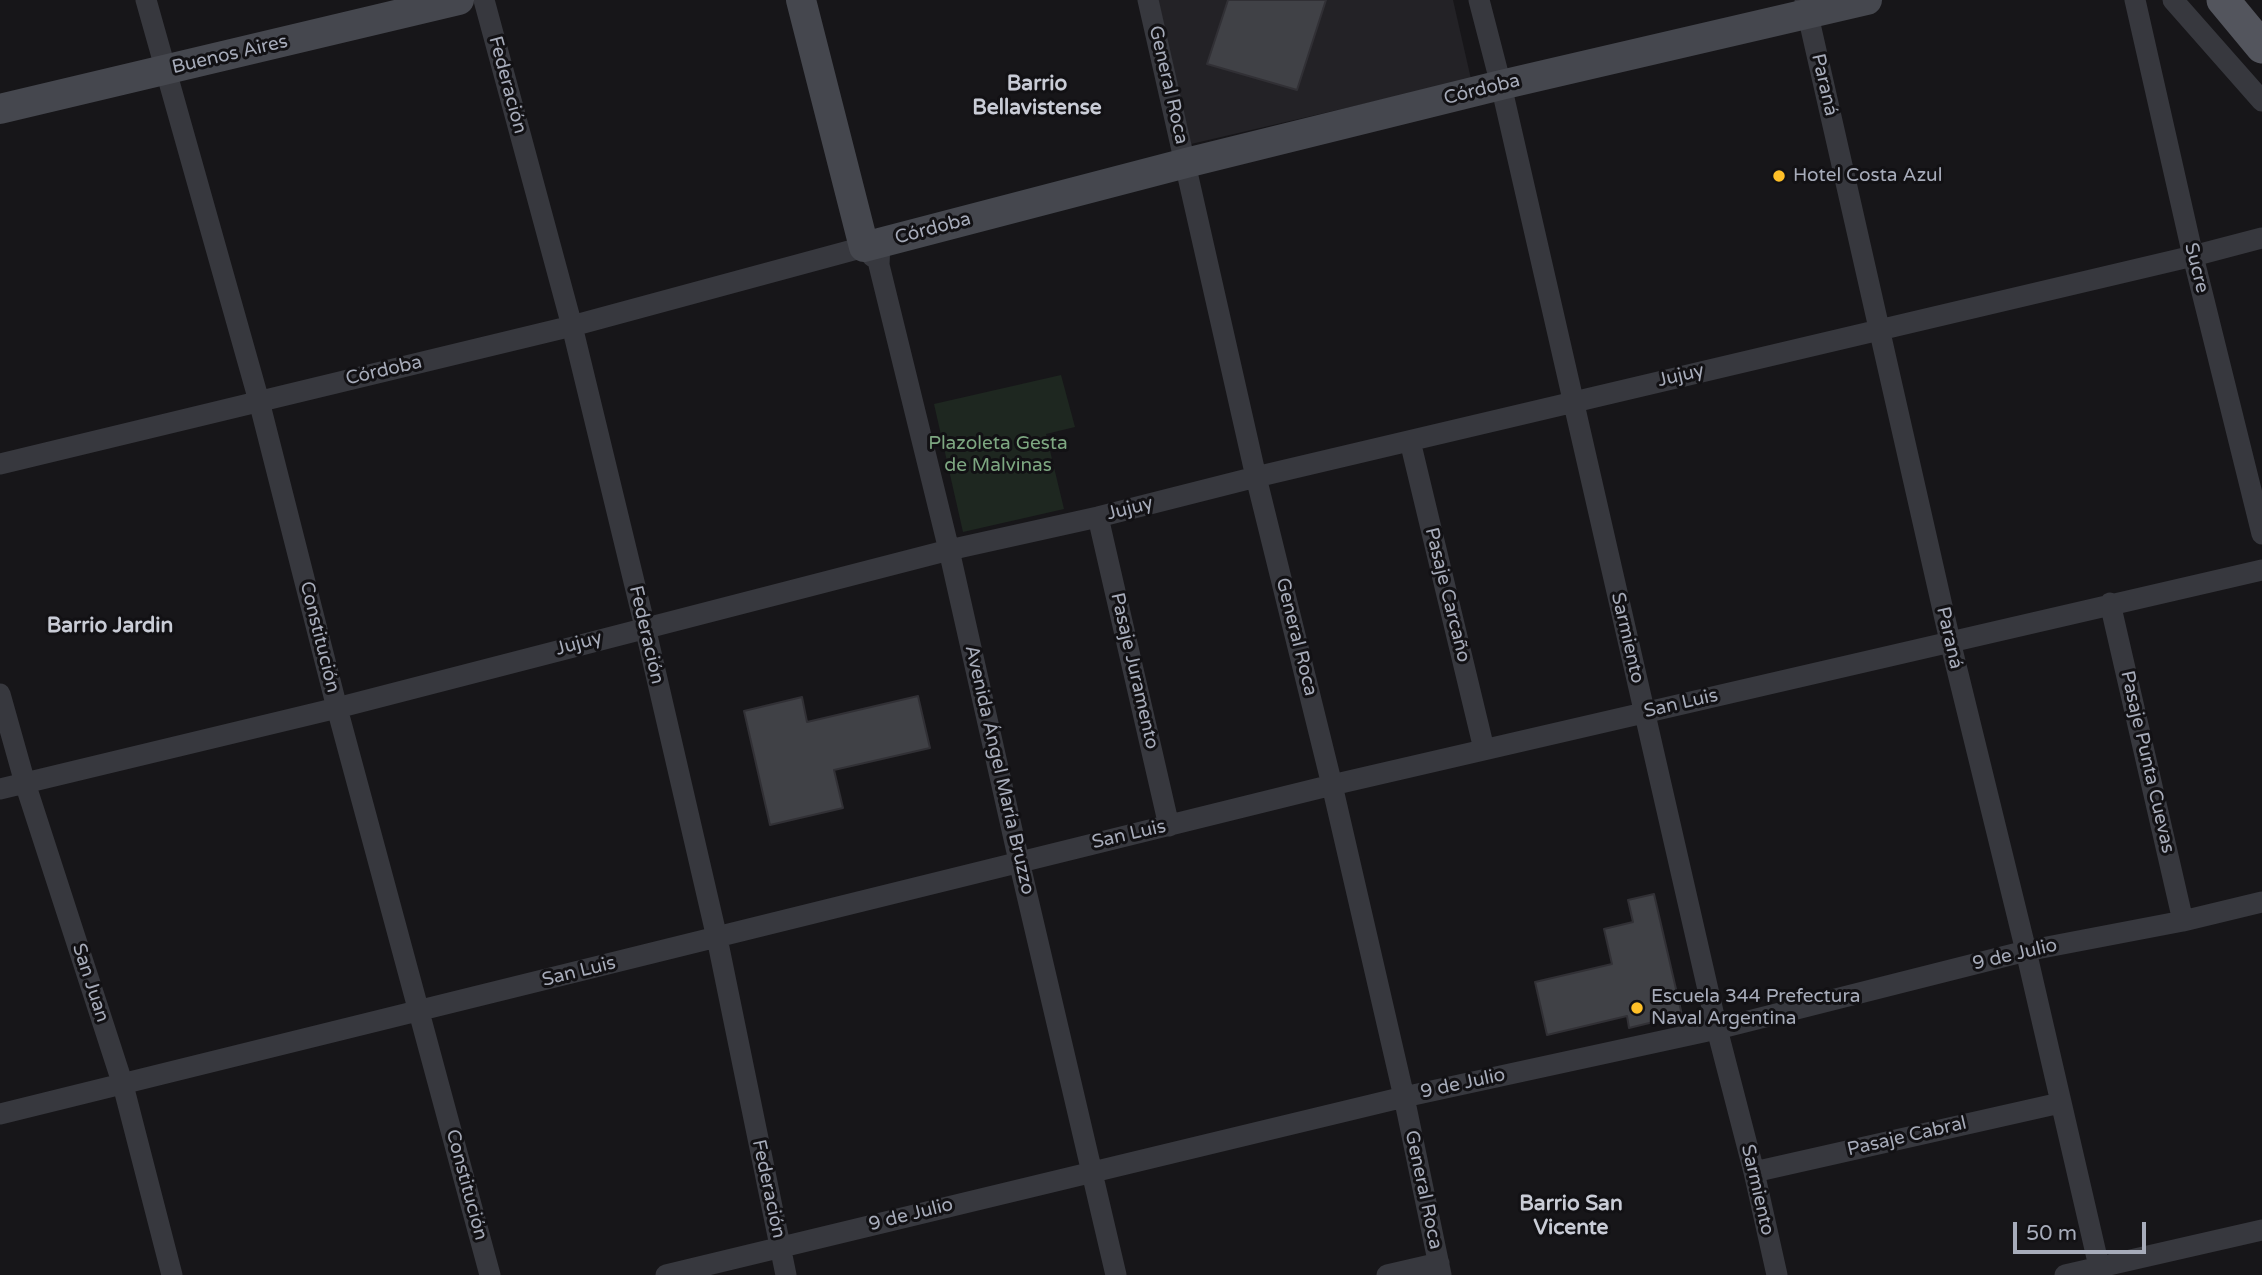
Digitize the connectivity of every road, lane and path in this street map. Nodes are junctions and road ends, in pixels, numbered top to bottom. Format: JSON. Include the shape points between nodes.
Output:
{"nodes":[{"id":1,"x":146,"y":0,"type":"edge"},
{"id":2,"x":459,"y":0,"type":"edge"},
{"id":3,"x":484,"y":0,"type":"edge"},
{"id":4,"x":801,"y":0,"type":"edge"},
{"id":5,"x":816,"y":0,"type":"edge"},
{"id":6,"x":1148,"y":0,"type":"edge"},
{"id":7,"x":1479,"y":0,"type":"edge"},
{"id":8,"x":1867,"y":0,"type":"edge"},
{"id":9,"x":2135,"y":0,"type":"edge"},
{"id":10,"x":2173,"y":0,"type":"edge"},
{"id":11,"x":2223,"y":0,"type":"edge"},
{"id":12,"x":1806,"y":6,"type":"edge"},
{"id":13,"x":2262,"y":47,"type":"edge"},
{"id":14,"x":165,"y":70,"type":"junction"},
{"id":15,"x":1501,"y":85,"type":"junction"},
{"id":16,"x":2262,"y":101,"type":"edge"},
{"id":17,"x":0,"y":109,"type":"edge"},
{"id":18,"x":1186,"y":163,"type":"junction"},
{"id":19,"x":2262,"y":238,"type":"edge"},
{"id":20,"x":875,"y":251,"type":"junction"},
{"id":21,"x":2193,"y":256,"type":"junction"},
{"id":22,"x":572,"y":326,"type":"junction"},
{"id":23,"x":1880,"y":328,"type":"junction"},
{"id":24,"x":259,"y":401,"type":"junction"},
{"id":25,"x":1572,"y":402,"type":"junction"},
{"id":26,"x":1410,"y":441,"type":"junction"},
{"id":27,"x":0,"y":464,"type":"edge"},
{"id":28,"x":1256,"y":477,"type":"junction"},
{"id":29,"x":1098,"y":517,"type":"junction"},
{"id":30,"x":2262,"y":534,"type":"edge"},
{"id":31,"x":949,"y":550,"type":"junction"},
{"id":32,"x":2262,"y":570,"type":"edge"},
{"id":33,"x":2110,"y":603,"type":"junction"},
{"id":34,"x":645,"y":627,"type":"junction"},
{"id":35,"x":1950,"y":641,"type":"junction"},
{"id":36,"x":0,"y":694,"type":"edge"},
{"id":37,"x":337,"y":708,"type":"junction"},
{"id":38,"x":1645,"y":712,"type":"junction"},
{"id":39,"x":1484,"y":749,"type":"junction"},
{"id":40,"x":25,"y":783,"type":"junction"},
{"id":41,"x":1332,"y":785,"type":"junction"},
{"id":42,"x":0,"y":789,"type":"edge"},
{"id":43,"x":1170,"y":826,"type":"junction"},
{"id":44,"x":1019,"y":861,"type":"junction"},
{"id":45,"x":2262,"y":902,"type":"edge"},
{"id":46,"x":2183,"y":921,"type":"junction"},
{"id":47,"x":716,"y":938,"type":"junction"},
{"id":48,"x":2026,"y":951,"type":"junction"},
{"id":49,"x":419,"y":1012,"type":"junction"},
{"id":50,"x":1717,"y":1029,"type":"junction"},
{"id":51,"x":123,"y":1085,"type":"junction"},
{"id":52,"x":1404,"y":1097,"type":"junction"},
{"id":53,"x":2060,"y":1103,"type":"junction"},
{"id":54,"x":0,"y":1114,"type":"edge"},
{"id":55,"x":1092,"y":1171,"type":"junction"},
{"id":56,"x":1754,"y":1172,"type":"junction"},
{"id":57,"x":2262,"y":1230,"type":"edge"},
{"id":58,"x":780,"y":1247,"type":"junction"},
{"id":59,"x":1440,"y":1269,"type":"edge"},
{"id":60,"x":2100,"y":1271,"type":"edge"},
{"id":61,"x":172,"y":1275,"type":"edge"},
{"id":62,"x":490,"y":1275,"type":"edge"},
{"id":63,"x":666,"y":1275,"type":"edge"},
{"id":64,"x":786,"y":1275,"type":"edge"},
{"id":65,"x":1116,"y":1275,"type":"edge"},
{"id":66,"x":1387,"y":1275,"type":"edge"},
{"id":67,"x":1777,"y":1275,"type":"edge"},
{"id":68,"x":2064,"y":1275,"type":"edge"}],
"edges":[{"from":1,"to":14,"type":"street","name":"Constitución"},
{"from":2,"to":14,"type":"street","name":"Buenos Aires"},
{"from":3,"to":22,"type":"street","name":"Federación"},
{"from":4,"to":20,"type":"street","name":"Avenida Ángel María Bruzzo"},
{"from":5,"to":20,"type":"street","name":"Avenida Ángel María Bruzzo"},
{"from":6,"to":18,"type":"street","name":"General Roca"},
{"from":7,"to":15,"type":"street","name":"Sarmiento"},
{"from":8,"to":12,"type":"street","name":"Córdoba"},
{"from":9,"to":21,"type":"street","name":"Sucre"},
{"from":10,"to":16,"type":"street"},
{"from":11,"to":13,"type":"main road"},
{"from":12,"to":15,"type":"street","name":"Córdoba"},
{"from":12,"to":23,"type":"street","name":"Paraná"},
{"from":14,"to":17,"type":"street","name":"Buenos Aires"},
{"from":14,"to":24,"type":"street","name":"Constitución"},
{"from":15,"to":18,"type":"street","name":"Córdoba"},
{"from":15,"to":25,"type":"street","name":"Sarmiento"},
{"from":18,"to":20,"type":"street","name":"Córdoba"},
{"from":18,"to":28,"type":"street","name":"General Roca"},
{"from":19,"to":21,"type":"street","name":"Jujuy"},
{"from":20,"to":22,"type":"street","name":"Córdoba"},
{"from":20,"to":31,"type":"street","name":"Avenida Ángel María Bruzzo"},
{"from":21,"to":23,"type":"street","name":"Jujuy"},
{"from":21,"to":30,"type":"street","name":"Sucre"},
{"from":22,"to":24,"type":"street","name":"Córdoba"},
{"from":22,"to":34,"type":"street","name":"Federación"},
{"from":23,"to":25,"type":"street","name":"Jujuy"},
{"from":23,"to":35,"type":"street","name":"Paraná"},
{"from":24,"to":27,"type":"street","name":"Córdoba"},
{"from":24,"to":37,"type":"street","name":"Constitución"},
{"from":25,"to":26,"type":"street","name":"Jujuy"},
{"from":25,"to":38,"type":"street","name":"Sarmiento"},
{"from":26,"to":28,"type":"street","name":"Jujuy"},
{"from":26,"to":39,"type":"street","name":"Pasaje Carcaño"},
{"from":28,"to":29,"type":"street","name":"Jujuy"},
{"from":28,"to":41,"type":"street","name":"General Roca"},
{"from":29,"to":31,"type":"street","name":"Jujuy"},
{"from":29,"to":43,"type":"street","name":"Pasaje Juramento"},
{"from":31,"to":34,"type":"street","name":"Jujuy"},
{"from":31,"to":44,"type":"street","name":"Avenida Ángel María Bruzzo"},
{"from":32,"to":33,"type":"street","name":"San Luis"},
{"from":33,"to":35,"type":"street","name":"San Luis"},
{"from":33,"to":46,"type":"street","name":"Pasaje Punta Cuevas"},
{"from":34,"to":37,"type":"street","name":"Jujuy"},
{"from":34,"to":47,"type":"street","name":"Federación"},
{"from":35,"to":38,"type":"street","name":"San Luis"},
{"from":35,"to":48,"type":"street","name":"Paraná"},
{"from":36,"to":40,"type":"street","name":"San Juan"},
{"from":37,"to":40,"type":"street","name":"Jujuy"},
{"from":37,"to":49,"type":"street","name":"Constitución"},
{"from":38,"to":39,"type":"street","name":"San Luis"},
{"from":38,"to":50,"type":"street","name":"Sarmiento"},
{"from":39,"to":41,"type":"street","name":"San Luis"},
{"from":40,"to":42,"type":"street","name":"Jujuy"},
{"from":40,"to":51,"type":"street","name":"San Juan"},
{"from":41,"to":43,"type":"street","name":"San Luis"},
{"from":41,"to":52,"type":"street","name":"General Roca"},
{"from":43,"to":44,"type":"street","name":"San Luis"},
{"from":44,"to":47,"type":"street","name":"San Luis"},
{"from":44,"to":55,"type":"street","name":"Avenida Ángel María Bruzzo"},
{"from":45,"to":46,"type":"street","name":"9 de Julio"},
{"from":46,"to":48,"type":"street","name":"9 de Julio"},
{"from":47,"to":49,"type":"street","name":"San Luis"},
{"from":47,"to":58,"type":"street","name":"Federación"},
{"from":48,"to":50,"type":"street","name":"9 de Julio"},
{"from":48,"to":53,"type":"street","name":"Paraná"},
{"from":49,"to":51,"type":"street","name":"San Luis"},
{"from":49,"to":62,"type":"street","name":"Constitución"},
{"from":50,"to":52,"type":"street","name":"9 de Julio"},
{"from":50,"to":56,"type":"street","name":"Sarmiento"},
{"from":51,"to":54,"type":"street","name":"San Luis"},
{"from":51,"to":61,"type":"street","name":"San Juan"},
{"from":52,"to":55,"type":"street","name":"9 de Julio"},
{"from":52,"to":59,"type":"street","name":"General Roca"},
{"from":53,"to":56,"type":"street","name":"Pasaje Cabral"},
{"from":53,"to":60,"type":"street","name":"Paraná"},
{"from":55,"to":58,"type":"street","name":"9 de Julio"},
{"from":55,"to":65,"type":"street","name":"Avenida Ángel María Bruzzo"},
{"from":56,"to":67,"type":"street","name":"Sarmiento"},
{"from":57,"to":60,"type":"street"},
{"from":58,"to":63,"type":"street","name":"9 de Julio"},
{"from":58,"to":64,"type":"street","name":"Federación"},
{"from":59,"to":66,"type":"street"},
{"from":60,"to":68,"type":"street"}]}
